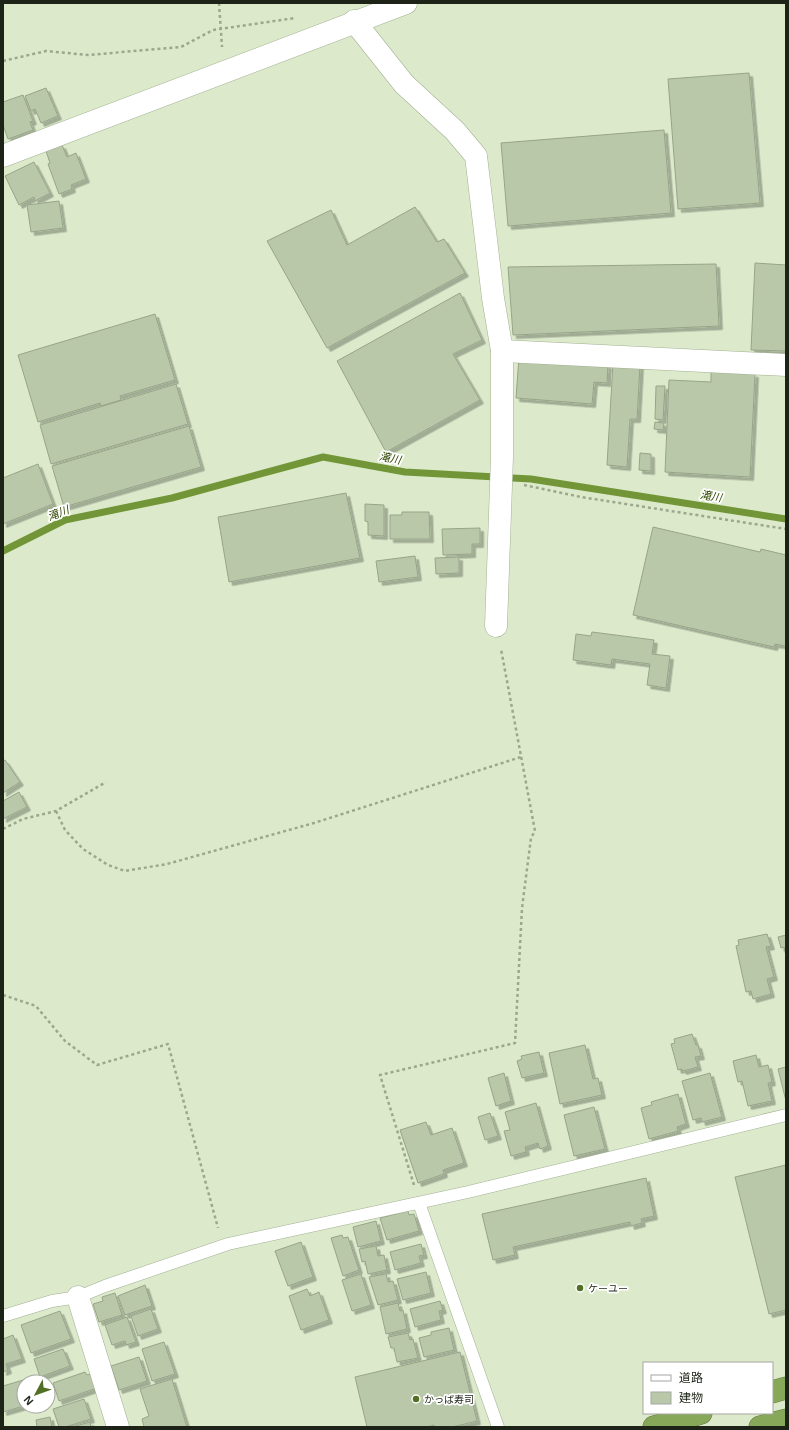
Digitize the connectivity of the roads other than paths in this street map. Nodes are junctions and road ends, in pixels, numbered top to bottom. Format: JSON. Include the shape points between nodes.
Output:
{"nodes":[{"id":1,"x":406,"y":3,"type":"edge"},
{"id":2,"x":354,"y":21,"type":"junction"},
{"id":3,"x":3,"y":156,"type":"edge"},
{"id":4,"x":502,"y":352,"type":"junction"},
{"id":5,"x":786,"y":365,"type":"edge"},
{"id":6,"x":496,"y":626,"type":"road end"},
{"id":7,"x":786,"y":1115,"type":"edge"},
{"id":8,"x":419,"y":1202,"type":"junction"},
{"id":9,"x":78,"y":1297,"type":"junction"},
{"id":10,"x":3,"y":1316,"type":"edge"},
{"id":11,"x":786,"y":1388,"type":"edge"},
{"id":12,"x":773,"y":1392,"type":"edge"},
{"id":13,"x":698,"y":1414,"type":"edge"},
{"id":14,"x":786,"y":1420,"type":"edge"},
{"id":15,"x":118,"y":1427,"type":"edge"},
{"id":16,"x":498,"y":1427,"type":"edge"},
{"id":17,"x":654,"y":1427,"type":"edge"},
{"id":18,"x":760,"y":1427,"type":"edge"}],
"edges":[{"from":1,"to":2,"type":"street"},
{"from":2,"to":3,"type":"street"},
{"from":2,"to":4,"type":"street","via":[[404,84],[456,132],[476,156]]},
{"from":4,"to":5,"type":"street"},
{"from":4,"to":6,"type":"street","via":[[502,457]]},
{"from":7,"to":8,"type":"lane"},
{"from":8,"to":9,"type":"lane","via":[[222,1246]]},
{"from":8,"to":16,"type":"lane"},
{"from":9,"to":10,"type":"lane","via":[[52,1301]]},
{"from":9,"to":15,"type":"street"},
{"from":11,"to":12,"type":"highway"},
{"from":13,"to":17,"type":"highway"},
{"from":14,"to":18,"type":"highway"}]}
